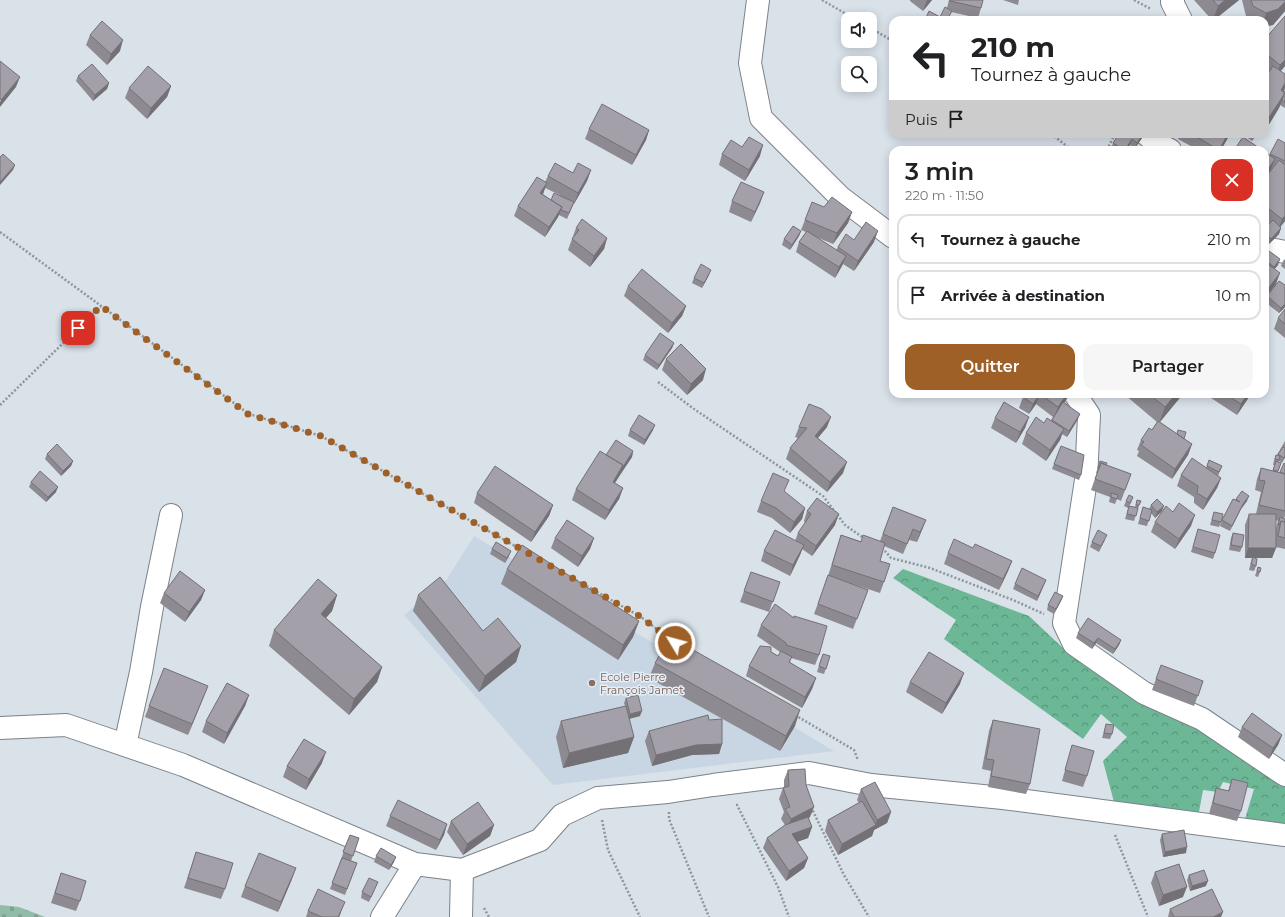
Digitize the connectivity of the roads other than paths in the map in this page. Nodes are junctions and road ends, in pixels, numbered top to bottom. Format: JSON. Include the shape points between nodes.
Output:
{"nodes":[{"id":1,"x":758,"y":0,"type":"edge"},
{"id":2,"x":1173,"y":0,"type":"edge"},
{"id":3,"x":1179,"y":16,"type":"edge"},
{"id":4,"x":1151,"y":138,"type":"edge"},
{"id":5,"x":1162,"y":146,"type":"edge"},
{"id":6,"x":889,"y":234,"type":"edge"},
{"id":7,"x":1269,"y":249,"type":"edge"},
{"id":8,"x":1285,"y":252,"type":"edge"},
{"id":9,"x":1078,"y":398,"type":"edge"},
{"id":10,"x":171,"y":515,"type":"dead end"},
{"id":11,"x":0,"y":728,"type":"edge"},
{"id":12,"x":125,"y":745,"type":"junction"},
{"id":13,"x":1285,"y":775,"type":"edge"},
{"id":14,"x":1285,"y":835,"type":"edge"},
{"id":15,"x":415,"y":864,"type":"junction"},
{"id":16,"x":462,"y":870,"type":"junction"},
{"id":17,"x":382,"y":917,"type":"edge"},
{"id":18,"x":461,"y":917,"type":"edge"}],
"edges":[{"from":1,"to":6,"type":"street","via":[[750,63],[761,118],[840,197]]},
{"from":2,"to":3,"type":"street"},
{"from":4,"to":5,"type":"street"},
{"from":7,"to":8,"type":"street"},
{"from":9,"to":13,"type":"street","via":[[1089,415],[1086,480],[1064,623],[1074,644],[1144,693],[1202,719]]},
{"from":10,"to":12,"type":"street"},
{"from":11,"to":12,"type":"street","via":[[66,725]]},
{"from":12,"to":15,"type":"street","via":[[183,765]]},
{"from":14,"to":16,"type":"street","via":[[1003,798],[871,785],[809,773],[668,792],[598,798],[562,815],[540,840]]},
{"from":15,"to":16,"type":"street"},
{"from":15,"to":17,"type":"street"},
{"from":16,"to":18,"type":"street"}]}
